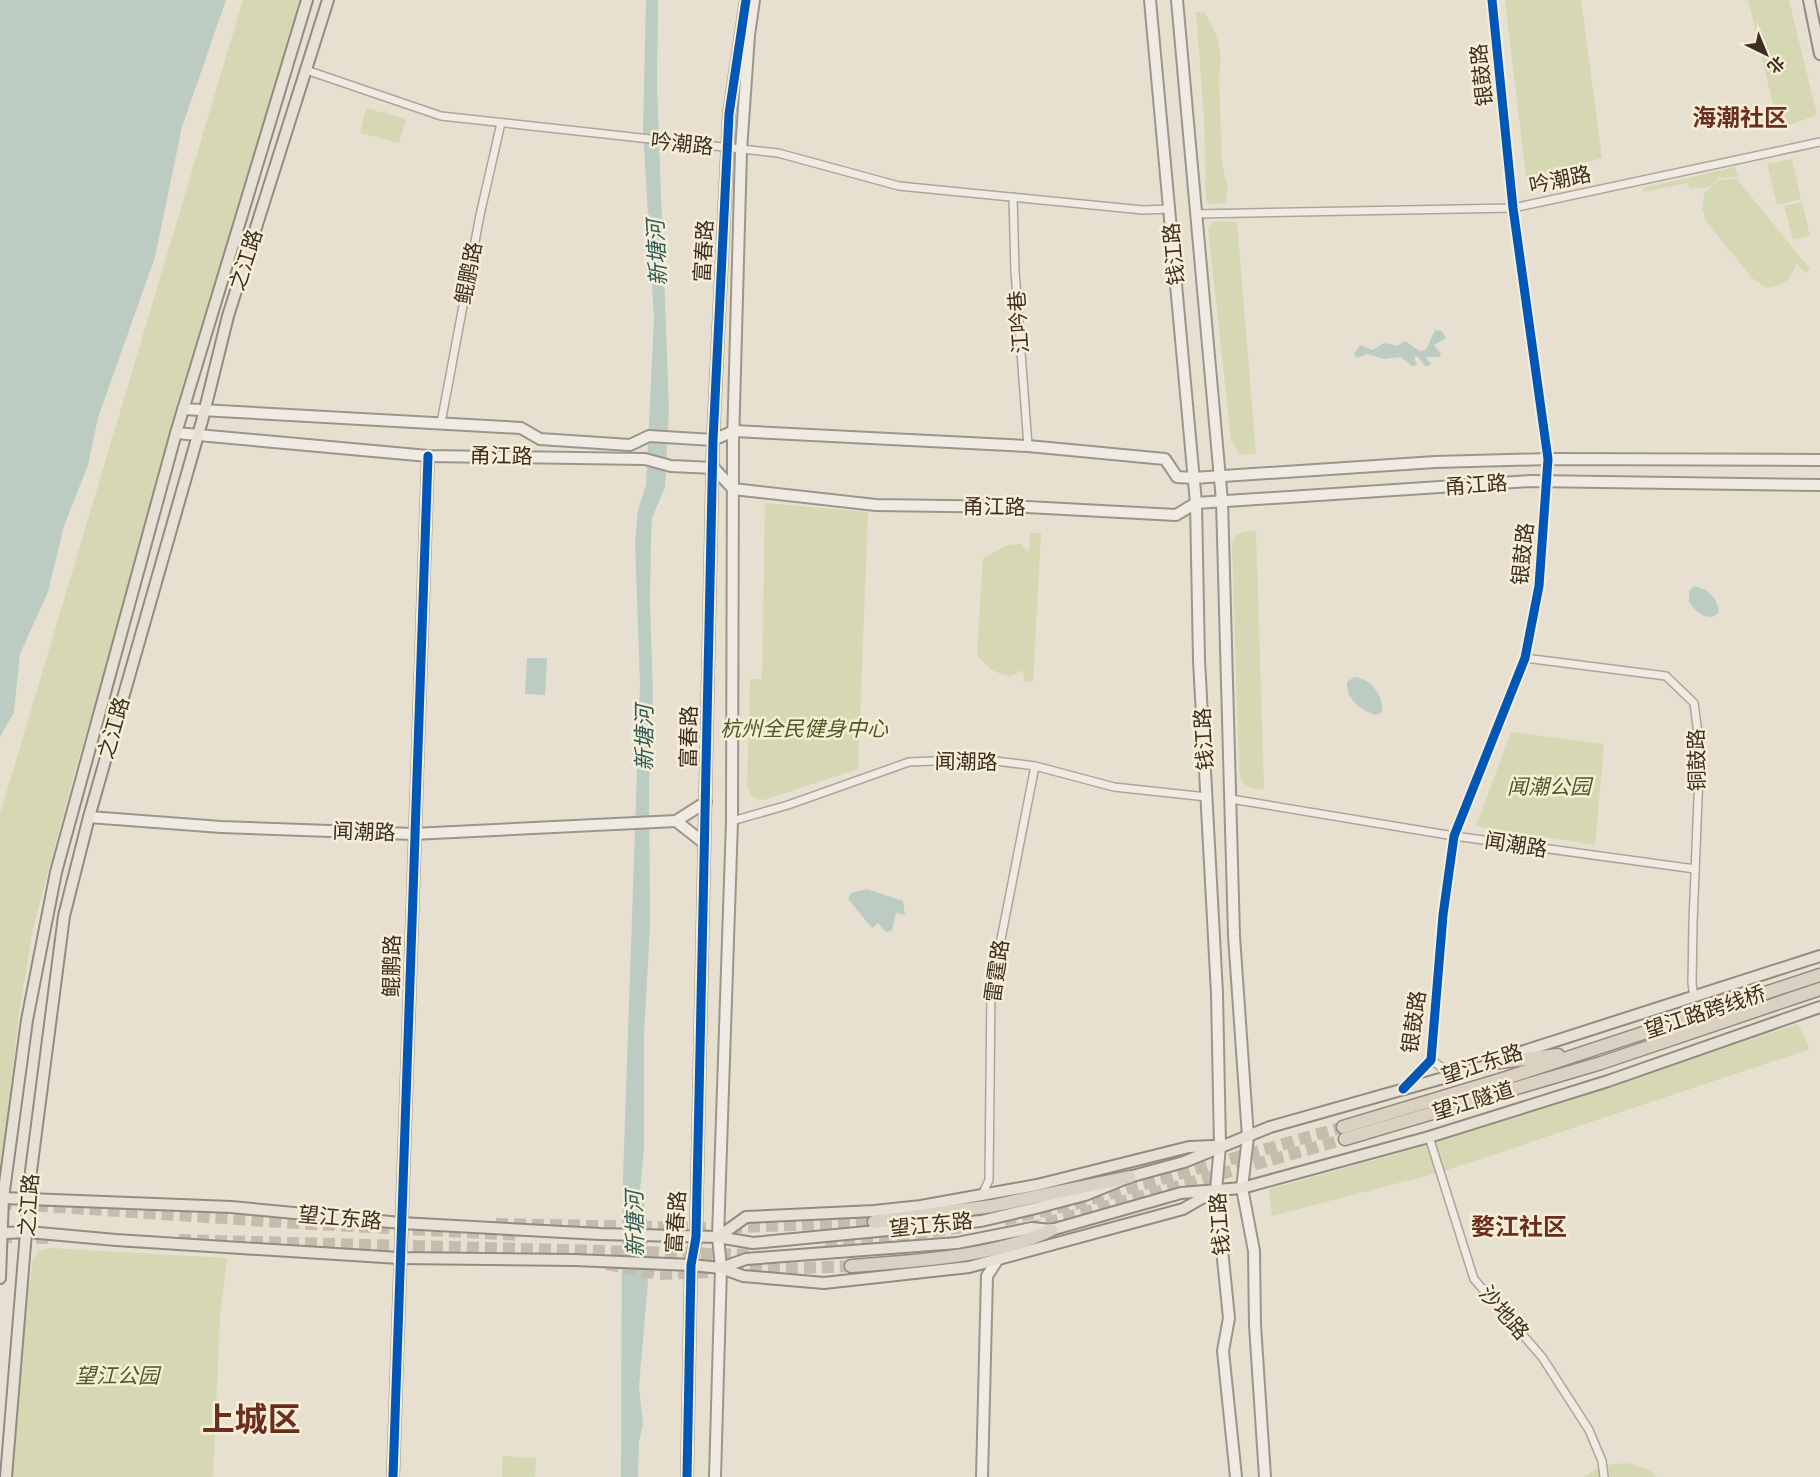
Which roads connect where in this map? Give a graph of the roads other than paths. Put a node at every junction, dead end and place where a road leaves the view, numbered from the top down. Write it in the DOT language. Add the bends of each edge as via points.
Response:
graph roads {
  1 [pos="307,0"];
  2 [pos="328,0"];
  3 [pos="746,0"];
  4 [pos="754,0"];
  5 [pos="1150,0"];
  6 [pos="1178,0"];
  7 [pos="1492,0"];
  8 [pos="1809,0"];
  9 [pos="1820,54"];
  10 [pos="306,70"];
  11 [pos="501,123"];
  12 [pos="1820,142"];
  13 [pos="728,149"];
  14 [pos="741,151"];
  15 [pos="1013,197"];
  16 [pos="1513,208"];
  17 [pos="1170,209"];
  18 [pos="1195,214"];
  19 [pos="183,409"];
  20 [pos="205,410"];
  21 [pos="441,423"];
  22 [pos="734,431"];
  23 [pos="176,433"];
  24 [pos="198,436"];
  25 [pos="713,440"];
  26 [pos="1028,446"];
  27 [pos="428,456"];
  28 [pos="1548,459"];
  29 [pos="1820,460"];
  30 [pos="714,468"];
  31 [pos="1219,475"];
  32 [pos="1193,478"];
  33 [pos="1548,482"];
  34 [pos="1820,485"];
  35 [pos="734,489"];
  36 [pos="1222,501"];
  37 [pos="1196,503"];
  38 [pos="1525,657"];
  39 [pos="1035,766"];
  40 [pos="1207,797"];
  41 [pos="1231,799"];
  42 [pos="706,802"];
  43 [pos="88,817"];
  44 [pos="676,821"];
  45 [pos="732,821"];
  46 [pos="413,834"];
  47 [pos="1454,836"];
  48 [pos="705,843"];
  49 [pos="1695,869"];
  50 [pos="1820,956"];
  51 [pos="1817,975"];
  52 [pos="1820,989"];
  53 [pos="1820,996"];
  54 [pos="1694,997"];
  55 [pos="1775,1004"];
  56 [pos="1820,1007"];
  57 [pos="1588,1050"];
  58 [pos="1431,1060"];
  59 [pos="1500,1062"];
  60 [pos="1601,1063"];
  61 [pos="1453,1075"];
  62 [pos="1403,1089"];
  63 [pos="1248,1137"];
  64 [pos="1429,1137"];
  65 [pos="1220,1146"];
  66 [pos="1129,1177"];
  67 [pos="989,1180"];
  68 [pos="1242,1188"];
  69 [pos="1216,1190"];
  70 [pos="1002,1192"];
  71 [pos="981,1196"];
  72 [pos="3,1198"];
  73 [pos="28,1198"];
  74 [pos="874,1222"];
  75 [pos="400,1223"];
  76 [pos="1051,1230"];
  77 [pos="28,1232"];
  78 [pos="4,1233"];
  79 [pos="696,1237"];
  80 [pos="718,1237"];
  81 [pos="399,1258"];
  82 [pos="998,1259"];
  83 [pos="691,1265"];
  84 [pos="851,1266"];
  85 [pos="969,1267"];
  86 [pos="720,1268"];
  87 [pos="987,1276"];
  88 [pos="0,1278"];
  89 [pos="6,1477"];
  90 [pos="393,1477"];
  91 [pos="687,1477"];
  92 [pos="715,1477"];
  93 [pos="982,1477"];
  94 [pos="1236,1477"];
  95 [pos="1265,1477"];
  96 [pos="1604,1477"];
  1 -- 19 [label="main road, 之江路"];
  2 -- 10 [label="main road, 之江路"];
  3 -- 13 [label="main road, 富春路" via="729,114"];
  4 -- 14 [label="main road, 富春路"];
  5 -- 17 [label="main road, 钱江路"];
  6 -- 18 [label="main road, 钱江路"];
  7 -- 16 [label="street, 银鼓路"];
  8 -- 9 [label="main road"];
  10 -- 11 [label="street, 吟潮路" via="441,116"];
  10 -- 20 [label="main road, 之江路" via="228,316"];
  11 -- 13 [label="street, 吟潮路"];
  11 -- 21 [label="street, 鲲鹏路"];
  12 -- 16 [label="street, 吟潮路"];
  13 -- 14 [label="street, 吟潮路"];
  13 -- 25 [label="main road, 富春路"];
  14 -- 15 [label="street, 吟潮路" via="778,153 899,186"];
  14 -- 22 [label="main road, 富春路"];
  15 -- 17 [label="street, 吟潮路" via="1143,210"];
  15 -- 26 [label="street, 江吟巷"];
  16 -- 18 [label="street, 吟潮路"];
  16 -- 28 [label="street, 银鼓路"];
  17 -- 32 [label="main road, 钱江路"];
  18 -- 31 [label="main road, 钱江路"];
  19 -- 20 [label="main road, 甬江路"];
  19 -- 23 [label="main road, 之江路"];
  20 -- 21 [label="main road, 甬江路"];
  20 -- 24 [label="main road, 之江路"];
  21 -- 25 [label="main road, 甬江路" via="520,428 540,439 630,445 649,436"];
  22 -- 25 [label="main road, 甬江路"];
  22 -- 26 [label="main road, 甬江路"];
  22 -- 35 [label="main road, 富春路"];
  23 -- 24 [label="main road, 甬江路"];
  23 -- 72 [label="main road, 之江路" via="41,938"];
  24 -- 27 [label="main road, 甬江路"];
  24 -- 43 [label="main road, 之江路"];
  25 -- 30 [label="main road, 富春路"];
  26 -- 32 [label="main road, 甬江路" via="1165,459 1177,477"];
  27 -- 30 [label="main road, 甬江路" via="645,459 672,466"];
  27 -- 46 [label="main road, 鲲鹏路"];
  28 -- 29 [label="main road, 甬江路"];
  28 -- 31 [label="main road, 甬江路"];
  28 -- 33 [label="street, 银鼓路"];
  30 -- 35 [label="main road"];
  30 -- 42 [label="main road, 富春路"];
  31 -- 32 [label="main road, 甬江路"];
  31 -- 36 [label="main road, 钱江路"];
  32 -- 37 [label="main road, 钱江路"];
  33 -- 34 [label="main road, 甬江路"];
  33 -- 36 [label="main road, 甬江路"];
  33 -- 38 [label="street, 银鼓路" via="1539,586"];
  35 -- 37 [label="main road, 甬江路" via="876,505 1027,507 1176,515"];
  35 -- 45 [label="main road, 富春路"];
  36 -- 37 [label="main road, 甬江路"];
  36 -- 41 [label="main road, 钱江路"];
  37 -- 40 [label="main road, 钱江路"];
  38 -- 47 [label="street, 银鼓路"];
  38 -- 49 [label="street, 铜鼓路" via="1666,676 1694,703 1700,749"];
  39 -- 40 [label="street, 闻潮路" via="1114,787"];
  39 -- 45 [label="street, 闻潮路" via="980,759 909,762"];
  39 -- 67 [label="street, 雷霆路" via="991,990"];
  40 -- 65 [label="main road, 钱江路"];
  41 -- 47 [label="street, 闻潮路"];
  41 -- 63 [label="main road, 钱江路" via="1234,936"];
  42 -- 44 [label="main road, 闻潮路"];
  42 -- 48 [label="main road, 富春路"];
  43 -- 46 [label="main road, 闻潮路" via="221,828"];
  43 -- 73 [label="main road, 之江路" via="57,956"];
  44 -- 46 [label="main road, 闻潮路"];
  44 -- 48 [label="main road"];
  45 -- 80 [label="main road, 富春路"];
  46 -- 75 [label="main road, 鲲鹏路"];
  47 -- 49 [label="street, 闻潮路"];
  47 -- 58 [label="street, 银鼓路"];
  48 -- 79 [label="main road, 富春路"];
  49 -- 54 [label="street, 铜鼓路"];
  50 -- 54 [label="main road, 望江东路"];
  51 -- 57 [label="highway, 望江路跨线桥"];
  52 -- 55 [label="highway, 望江路跨线桥"];
  53 -- 55 [label="highway"];
  54 -- 59 [label="main road, 望江东路"];
  55 -- 60 [label="highway, 望江路跨线桥"];
  56 -- 64 [label="main road, 望江东路" via="1608,1081"];
  57 -- 59 [label="highway"];
  57 -- 60 [label="highway, 望江隧道" via="1344,1133"];
  58 -- 61 [label="street, 银鼓路"];
  58 -- 62 [label="street, 银鼓路"];
  59 -- 61 [label="main road, 望江东路"];
  61 -- 62 [label="main road, 望江东路"];
  62 -- 63 [label="main road, 望江东路" via="1270,1127"];
  63 -- 65 [label="main road, 望江东路"];
  63 -- 68 [label="main road, 钱江路"];
  64 -- 68 [label="main road, 望江东路"];
  64 -- 96 [label="street, 沙地路" via="1474,1279 1542,1357 1588,1430 1602,1461"];
  65 -- 66 [label="main road, 望江东路" via="1184,1162"];
  65 -- 69 [label="main road, 钱江路"];
  65 -- 70 [label="main road" via="1189,1148"];
  66 -- 74 [label="highway" via="992,1206"];
  66 -- 80 [label="main road, 望江东路" via="1085,1195 981,1221 753,1243"];
  67 -- 70 [label="street"];
  67 -- 71 [label="street, 雷霆路"];
  68 -- 69 [label="main road, 望江东路"];
  68 -- 95 [label="main road, 钱江路" via="1254,1251"];
  69 -- 76 [label="main road, 望江东路" via="1181,1192"];
  69 -- 82 [label="main road" via="1183,1209"];
  69 -- 94 [label="main road, 钱江路" via="1229,1318 1223,1351"];
  70 -- 71 [label="main road"];
  71 -- 80 [label="main road" via="874,1211 746,1217"];
  72 -- 73 [label="main road, 望江东路"];
  72 -- 78 [label="main road, 之江路"];
  73 -- 75 [label="main road, 望江东路" via="231,1207"];
  73 -- 77 [label="main road, 之江路"];
  75 -- 79 [label="main road, 望江东路"];
  75 -- 81 [label="main road, 鲲鹏路"];
  76 -- 84 [label="highway" via="1028,1240 980,1250"];
  76 -- 86 [label="main road, 望江东路" via="1032,1228 957,1243 746,1260"];
  77 -- 78 [label="main road, 望江东路"];
  77 -- 81 [label="main road, 望江东路"];
  77 -- 89 [label="main road, 之江路"];
  78 -- 88 [label="main road, 之江路"];
  79 -- 80 [label="main road, 望江东路"];
  79 -- 83 [label="main road, 富春路"];
  80 -- 86 [label="main road, 富春路"];
  81 -- 83 [label="main road, 望江东路"];
  81 -- 90 [label="main road, 鲲鹏路"];
  82 -- 85 [label="main road"];
  82 -- 87 [label="main road"];
  83 -- 86 [label="main road, 望江东路"];
  83 -- 91 [label="main road, 富春路"];
  85 -- 86 [label="main road" via="824,1283 743,1276"];
  85 -- 87 [label="main road"];
  86 -- 92 [label="main road, 富春路"];
  87 -- 93 [label="main road"];
}
